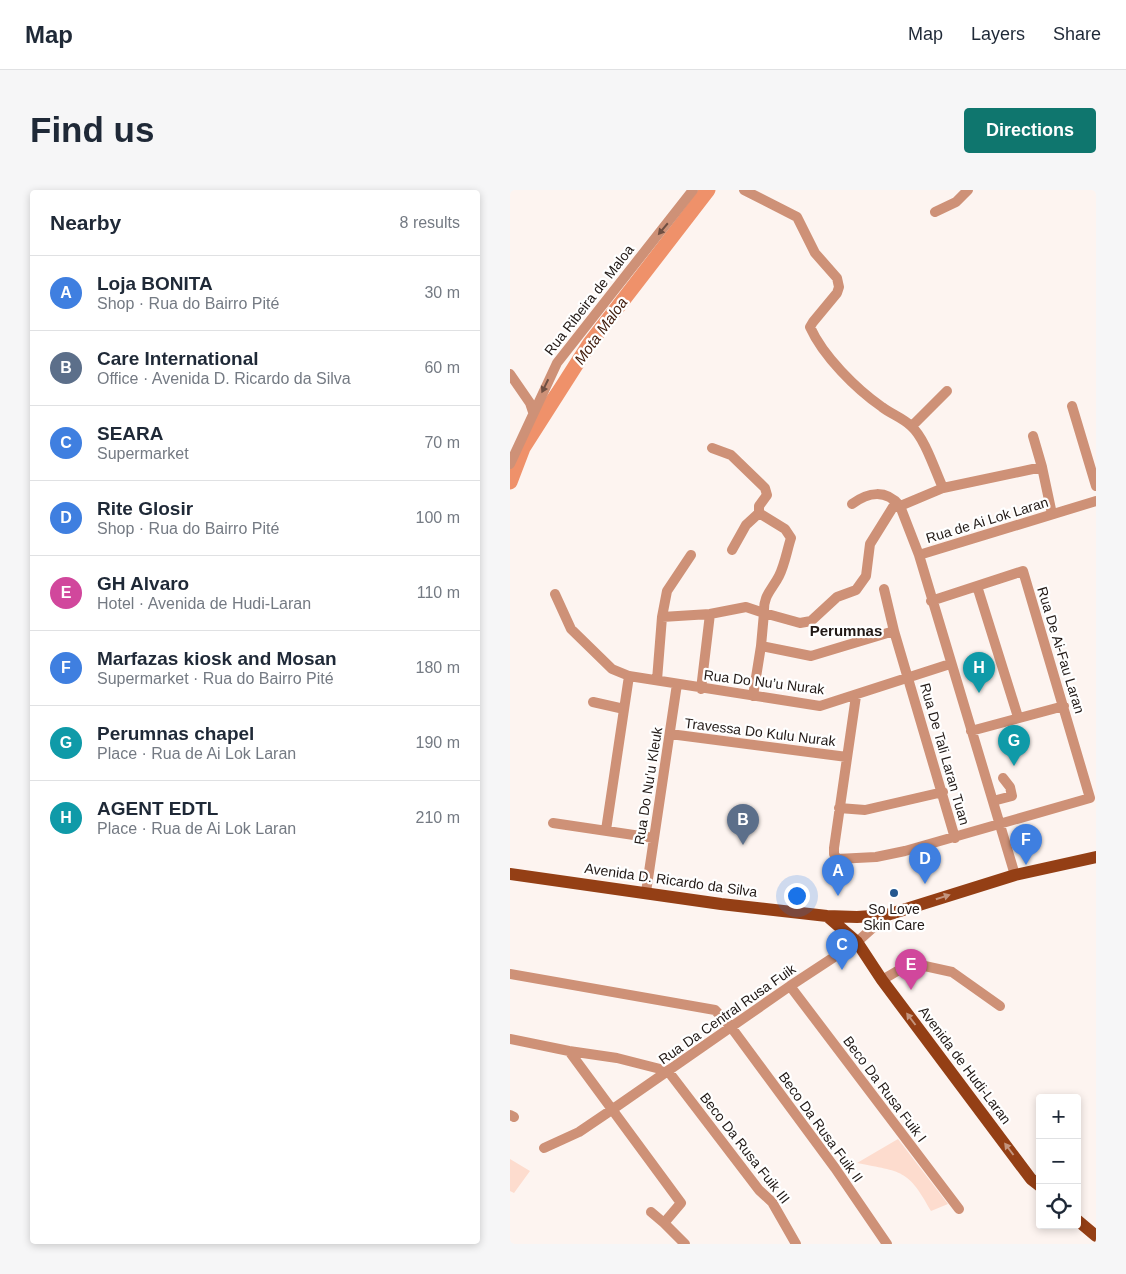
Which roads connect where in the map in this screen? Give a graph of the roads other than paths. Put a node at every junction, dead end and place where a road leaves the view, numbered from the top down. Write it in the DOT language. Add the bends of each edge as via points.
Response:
graph roads {
  1 [pos="693,190"];
  2 [pos="744,190"];
  3 [pos="968,190"];
  4 [pos="935,212"];
  5 [pos="510,374"];
  6 [pos="948,391"];
  7 [pos="1072,406"];
  8 [pos="533,412"];
  9 [pos="912,426"];
  10 [pos="1034,436"];
  11 [pos="712,448"];
  12 [pos="510,464"];
  13 [pos="1042,467"];
  14 [pos="1096,486"];
  15 [pos="943,488"];
  16 [pos="1096,501"];
  17 [pos="852,504"];
  18 [pos="900,506"];
  19 [pos="759,513"];
  20 [pos="1052,514"];
  21 [pos="732,550"];
  22 [pos="691,555"];
  23 [pos="919,555"];
  24 [pos="977,586"];
  25 [pos="884,589"];
  26 [pos="555,594"];
  27 [pos="931,601"];
  28 [pos="764,612"];
  29 [pos="710,614"];
  30 [pos="662,617"];
  31 [pos="894,631"];
  32 [pos="761,646"];
  33 [pos="950,664"];
  34 [pos="629,676"];
  35 [pos="909,678"];
  36 [pos="657,680"];
  37 [pos="678,684"];
  38 [pos="701,689"];
  39 [pos="753,696"];
  40 [pos="856,696"];
  41 [pos="593,702"];
  42 [pos="1064,706"];
  43 [pos="624,709"];
  44 [pos="1018,717"];
  45 [pos="971,731"];
  46 [pos="670,734"];
  47 [pos="847,757"];
  48 [pos="1003,778"];
  49 [pos="943,792"];
  50 [pos="993,801"];
  51 [pos="839,808"];
  52 [pos="553,823"];
  53 [pos="1000,823"];
  54 [pos="606,830"];
  55 [pos="654,838"];
  56 [pos="954,838"];
  57 [pos="1096,857"];
  58 [pos="510,874"];
  59 [pos="1015,875"];
  60 [pos="646,892"];
  61 [pos="887,915"];
  62 [pos="827,916"];
  63 [pos="857,942"];
  64 [pos="510,974"];
  65 [pos="882,980"];
  66 [pos="790,986"];
  67 [pos="1000,1006"];
  68 [pos="732,1027"];
  69 [pos="510,1039"];
  70 [pos="569,1051"];
  71 [pos="668,1071"];
  72 [pos="613,1110"];
  73 [pos="544,1148"];
  74 [pos="1037,1184"];
  75 [pos="959,1209"];
  76 [pos="651,1212"];
  77 [pos="1081,1223"];
  78 [pos="664,1224"];
  79 [pos="1096,1236"];
  80 [pos="686,1244"];
  81 [pos="796,1244"];
  82 [pos="887,1244"];
  1 -- 8 [label="street, Rua Ribeira de Maloa, one-way" via="557,363"];
  2 -- 9 [label="street" via="797,217 815,253 837,278 839,287 836,293 810,327 815,338 856,387"];
  3 -- 4 [label="street" via="956,202"];
  5 -- 8 [label="street"];
  6 -- 9 [label="street"];
  7 -- 14 [label="street"];
  8 -- 12 [label="street, Rua Ribeira de Maloa"];
  9 -- 15 [label="street"];
  10 -- 13 [label="street"];
  11 -- 19 [label="street" via="731,455 765,488 767,494 759,506"];
  13 -- 15 [label="street"];
  13 -- 20 [label="street"];
  15 -- 18 [label="street"];
  16 -- 20 [label="street, Rua de Ai Lok Laran"];
  17 -- 18 [label="street" via="864,495 874,493 896,501"];
  18 -- 23 [label="street"];
  18 -- 28 [label="street" via="888,513 870,544 866,576 856,590 838,597 810,621 800,623"];
  19 -- 21 [label="street" via="746,525"];
  19 -- 28 [label="street" via="785,529 791,538 778,578 766,593"];
  20 -- 23 [label="street, Rua de Ai Lok Laran"];
  22 -- 30 [label="street" via="667,591"];
  23 -- 27 [label="street, Rua de Ai Lok Laran"];
  24 -- 27 [label="street, Rua De Ai-Fau Laran"];
  24 -- 42 [label="street, Rua De Ai-Fau Laran" via="1023,571"];
  24 -- 44 [label="street"];
  25 -- 31 [label="street, Rua De Tali Laran Tuan"];
  26 -- 34 [label="street, Rua Do Nu’u Nurak" via="571,629 612,669"];
  27 -- 33 [label="street, Rua de Ai Lok Laran"];
  28 -- 29 [label="street" via="746,607"];
  28 -- 32 [label="street"];
  29 -- 30 [label="street"];
  29 -- 38 [label="street"];
  30 -- 36 [label="street"];
  31 -- 32 [label="street" via="812,656"];
  31 -- 35 [label="street, Rua De Tali Laran Tuan"];
  32 -- 39 [label="street"];
  33 -- 35 [label="street, Rua Do Nu’u Nurak"];
  33 -- 45 [label="street, Rua de Ai Lok Laran"];
  34 -- 36 [label="street, Rua Do Nu’u Nurak"];
  34 -- 43 [label="street"];
  35 -- 40 [label="street, Rua Do Nu’u Nurak"];
  35 -- 49 [label="street, Rua De Tali Laran Tuan"];
  36 -- 37 [label="street, Rua Do Nu’u Nurak"];
  37 -- 38 [label="street, Rua Do Nu’u Nurak"];
  37 -- 46 [label="street, Rua Do Nu’u Kleuk"];
  38 -- 39 [label="street, Rua Do Nu’u Nurak"];
  39 -- 40 [label="street, Rua Do Nu’u Nurak" via="820,706"];
  40 -- 47 [label="street"];
  41 -- 43 [label="street"];
  42 -- 44 [label="street"];
  42 -- 53 [label="street, Rua De Ai-Fau Laran" via="1090,798"];
  43 -- 54 [label="street"];
  44 -- 45 [label="street"];
  45 -- 50 [label="street, Rua de Ai Lok Laran"];
  46 -- 47 [label="street, Travessa Do Kulu Nurak"];
  46 -- 55 [label="street, Rua Do Nu’u Kleuk"];
  47 -- 51 [label="street"];
  48 -- 50 [label="street" via="1012,796"];
  49 -- 51 [label="street" via="865,810"];
  49 -- 56 [label="street, Rua De Tali Laran Tuan"];
  50 -- 53 [label="street, Rua de Ai Lok Laran"];
  51 -- 56 [label="street" via="834,854 840,860 876,857"];
  52 -- 54 [label="street"];
  53 -- 56 [label="street"];
  53 -- 59 [label="street, Rua de Ai Lok Laran"];
  54 -- 55 [label="street"];
  55 -- 60 [label="street, Rua Do Nu’u Kleuk"];
  57 -- 59 [label="main road, Avenida D. Ricardo da Silva"];
  58 -- 60 [label="main road, Avenida D. Ricardo da Silva"];
  61 -- 59 [label="main road, Avenida D. Ricardo da Silva, one-way"];
  60 -- 62 [label="main road, Avenida D. Ricardo da Silva"];
  61 -- 62 [label="main road, Avenida D. Ricardo da Silva"];
  61 -- 63 [label="street, Rua Da Central Rusa Fuik"];
  62 -- 63 [label="main road, Avenida de Hudi-Laran"];
  63 -- 65 [label="main road, Avenida de Hudi-Laran"];
  63 -- 66 [label="street, Rua Da Central Rusa Fuik"];
  64 -- 68 [label="street, Beco Da Rusa Fuik II" via="715,1010"];
  65 -- 67 [label="street" via="911,963 947,970"];
  74 -- 65 [label="main road, Avenida de Hudi-Laran, one-way"];
  66 -- 68 [label="street, Rua Da Central Rusa Fuik"];
  66 -- 75 [label="street, Beco Da Rusa Fuik I"];
  68 -- 71 [label="street, Rua Da Central Rusa Fuik"];
  68 -- 82 [label="street, Beco Da Rusa Fuik II"];
  69 -- 70 [label="street"];
  70 -- 71 [label="street" via="617,1058"];
  70 -- 72 [label="street"];
  71 -- 72 [label="street, Rua Da Central Rusa Fuik"];
  71 -- 81 [label="street, Beco Da Rusa Fuik III" via="759,1190 772,1202"];
  72 -- 73 [label="street, Rua Da Central Rusa Fuik" via="579,1132"];
  72 -- 78 [label="street" via="682,1203"];
  76 -- 78 [label="street"];
  77 -- 79 [label="main road"];
  78 -- 80 [label="street"];
}
